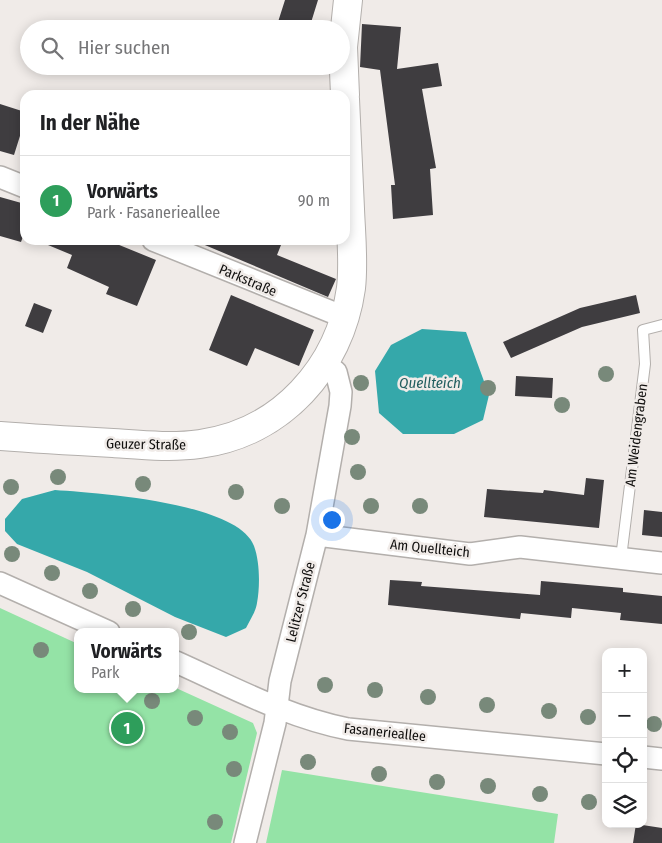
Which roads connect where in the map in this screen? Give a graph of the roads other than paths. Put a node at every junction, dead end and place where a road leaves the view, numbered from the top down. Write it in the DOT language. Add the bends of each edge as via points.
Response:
graph roads {
  1 [pos="348,0"];
  2 [pos="345,20"];
  3 [pos="344,75"];
  4 [pos="345,90"];
  5 [pos="0,176"];
  6 [pos="20,185"];
  7 [pos="350,211"];
  8 [pos="165,245"];
  9 [pos="344,317"];
  10 [pos="662,325"];
  11 [pos="325,364"];
  12 [pos="0,436"];
  13 [pos="317,534"];
  14 [pos="621,558"];
  15 [pos="662,563"];
  16 [pos="0,583"];
  17 [pos="100,628"];
  18 [pos="179,663"];
  19 [pos="277,707"];
  20 [pos="602,754"];
  21 [pos="647,758"];
  22 [pos="662,759"];
  23 [pos="245,843"];
  1 -- 2 [label="main road"];
  3 -- 4 [label="main road"];
  5 -- 6 [label="street"];
  7 -- 9 [label="main road, Geuzer Straße" via="351,286"];
  8 -- 9 [label="street, Parkstraße"];
  9 -- 11 [label="main road, Geuzer Straße"];
  10 -- 14 [label="lane, Am Weidengraben" via="642,330 644,364"];
  11 -- 12 [label="main road, Geuzer Straße" via="307,388 278,414 220,440 151,446"];
  11 -- 13 [label="street, Lelitzer Straße" via="336,372 341,392"];
  13 -- 14 [label="street, Am Quellteich" via="470,554 520,547"];
  13 -- 19 [label="street, Lelitzer Straße" via="280,681"];
  14 -- 15 [label="street, Am Quellteich"];
  16 -- 17 [label="street"];
  18 -- 19 [label="street, Fasanerieallee"];
  19 -- 20 [label="street, Fasanerieallee" via="348,729"];
  19 -- 23 [label="street, Lelitzer Straße"];
  21 -- 22 [label="street"];
}
